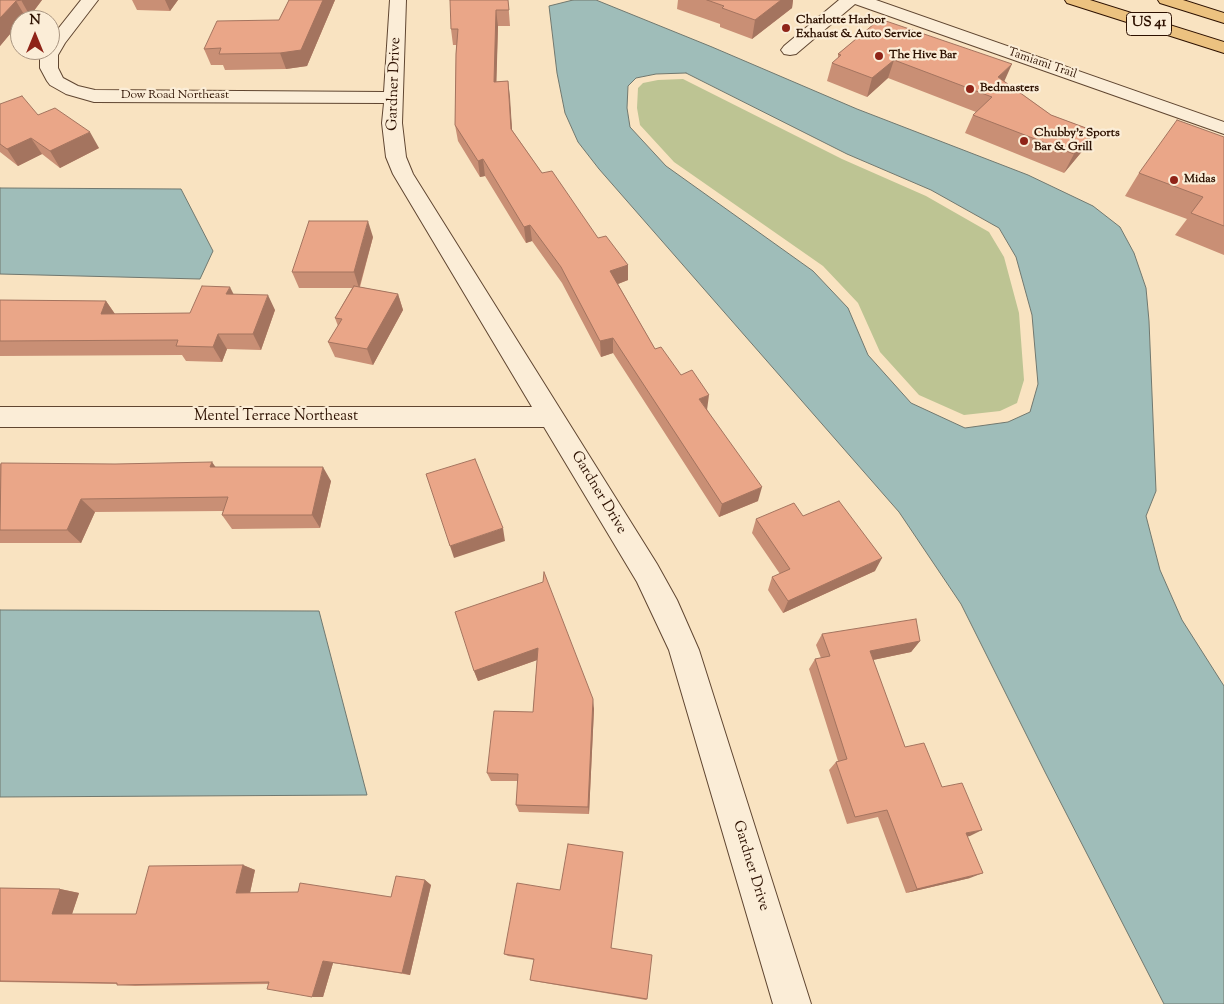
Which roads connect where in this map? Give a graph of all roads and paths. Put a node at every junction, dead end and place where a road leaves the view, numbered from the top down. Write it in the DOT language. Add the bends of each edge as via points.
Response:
graph roads {
  1 [pos="90,0"];
  2 [pos="398,0"];
  3 [pos="849,0"];
  4 [pos="860,0"];
  5 [pos="1074,0"];
  6 [pos="1166,0"];
  7 [pos="1224,18"];
  8 [pos="1224,48"];
  9 [pos="790,50"];
  10 [pos="394,98"];
  11 [pos="1224,128"];
  12 [pos="0,417"];
  13 [pos="552,417"];
  14 [pos="792,1004"];
  1 -- 10 [label="street, Dow Road Northeast" via="49,55 49,68 56,81 72,90 94,96"];
  2 -- 10 [label="street, Gardner Drive"];
  3 -- 9 [label="street"];
  4 -- 11 [label="street, Tamiami Trail"];
  5 -- 8 [label="main road, US 41"];
  6 -- 7 [label="main road, US 41"];
  10 -- 13 [label="street, Gardner Drive" via="393,140 403,174"];
  12 -- 13 [label="street, Mentel Terrace Northeast"];
  13 -- 14 [label="street, Gardner Drive" via="647,573 684,650"];
}
